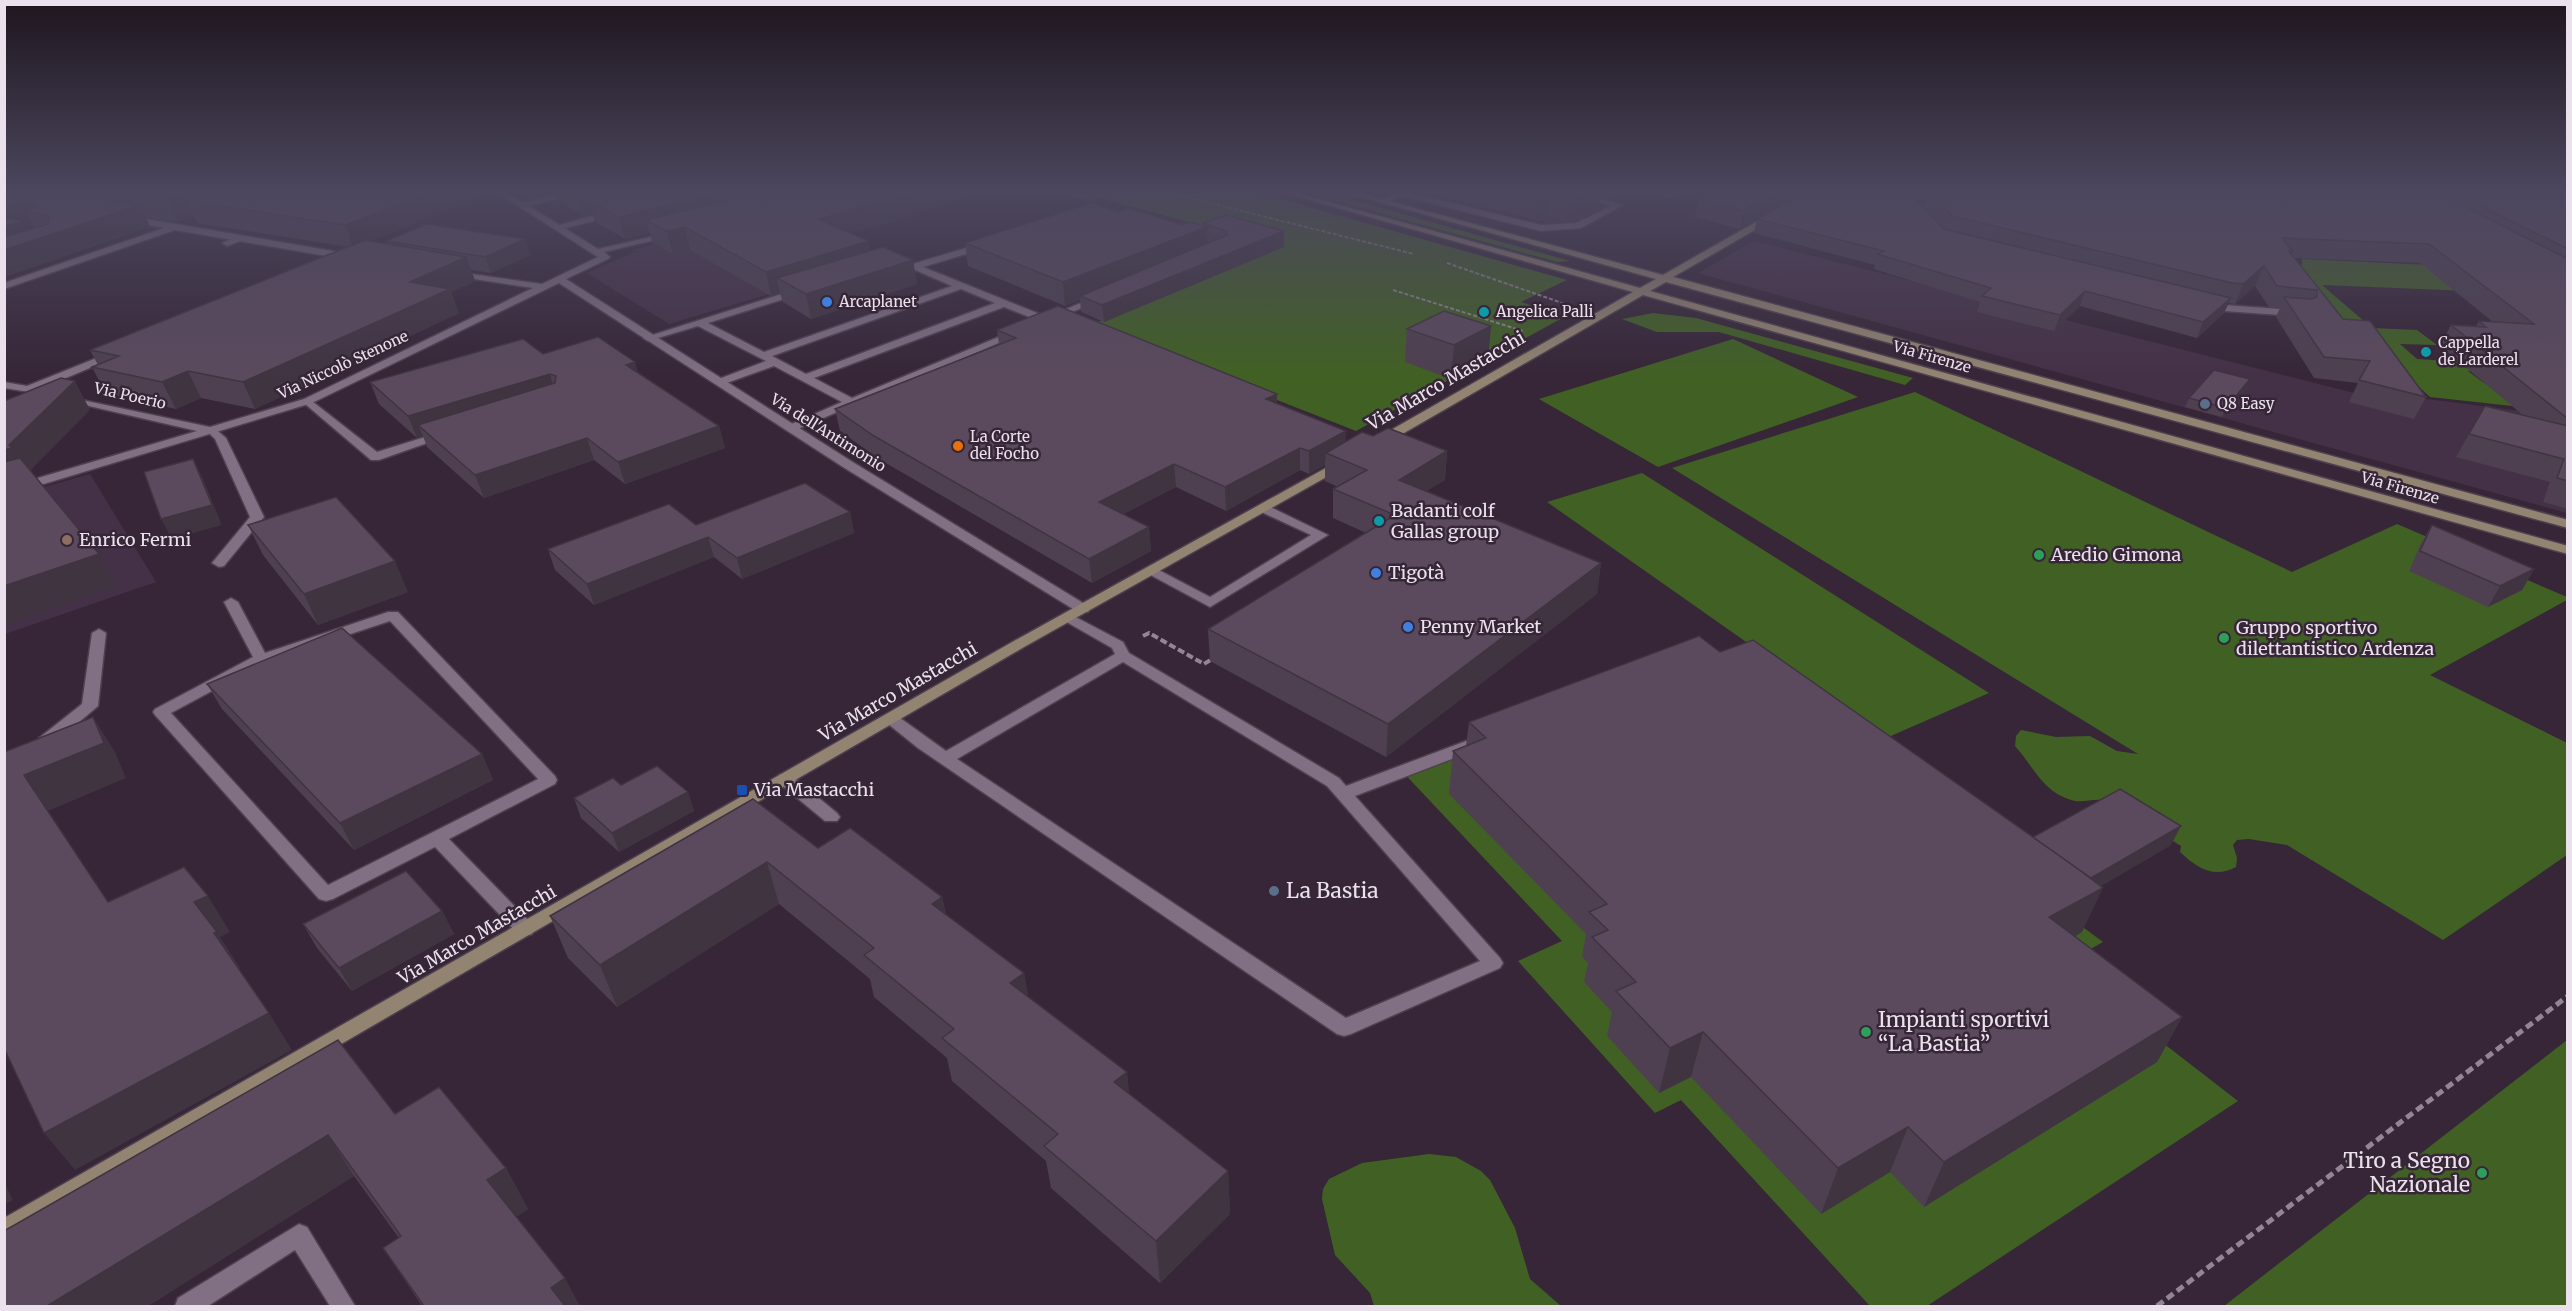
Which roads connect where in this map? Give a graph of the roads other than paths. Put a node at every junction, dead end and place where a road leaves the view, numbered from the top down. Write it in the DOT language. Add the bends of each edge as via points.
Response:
graph roads {
  1 [pos="96,254"];
  2 [pos="336,254"];
  3 [pos="602,254"];
  4 [pos="956,254"];
  5 [pos="1507,254"];
  6 [pos="1578,254"];
  7 [pos="1706,254"];
  8 [pos="898,261"];
  9 [pos="326,266"];
  10 [pos="914,267"];
  11 [pos="441,271"];
  12 [pos="1664,278"];
  13 [pos="559,279"];
  14 [pos="4,286"];
  15 [pos="962,286"];
  16 [pos="544,287"];
  17 [pos="810,288"];
  18 [pos="1641,292"];
  19 [pos="1112,293"];
  20 [pos="2201,302"];
  21 [pos="1004,303"];
  22 [pos="2302,314"];
  23 [pos="1046,320"];
  24 [pos="699,322"];
  25 [pos="648,338"];
  26 [pos="127,348"];
  27 [pos="769,359"];
  28 [pos="805,378"];
  29 [pos="720,382"];
  30 [pos="4,385"];
  31 [pos="28,390"];
  32 [pos="308,401"];
  33 [pos="852,403"];
  34 [pos="793,427"];
  35 [pos="213,431"];
  36 [pos="455,432"];
  37 [pos="4,492"];
  38 [pos="1264,508"];
  39 [pos="2568,524"];
  40 [pos="2568,550"];
  41 [pos="219,563"];
  42 [pos="1150,571"];
  43 [pos="231,602"];
  44 [pos="1083,609"];
  45 [pos="1068,617"];
  46 [pos="99,633"];
  47 [pos="1123,656"];
  48 [pos="261,659"];
  49 [pos="890,719"];
  50 [pos="1487,740"];
  51 [pos="32,748"];
  52 [pos="946,758"];
  53 [pos="785,779"];
  54 [pos="1343,794"];
  55 [pos="831,817"];
  56 [pos="437,838"];
  57 [pos="525,929"];
  58 [pos="4,1230"];
  59 [pos="187,1306"];
  60 [pos="343,1306"];
  1 -- 14 [label="street"];
  2 -- 9 [label="street" via="353,257"];
  3 -- 13 [label="street, Via Niccolò Stenone" via="605,257"];
  4 -- 10 [label="street"];
  5 -- 18 [label="main road, Via Firenze"];
  6 -- 12 [label="main road, Via Firenze"];
  7 -- 12 [label="main road, Via Marco Mastacchi"];
  8 -- 10 [label="street"];
  10 -- 15 [label="street"];
  11 -- 16 [label="street"];
  12 -- 18 [label="main road, Via Marco Mastacchi"];
  12 -- 39 [label="main road, Via Firenze"];
  13 -- 16 [label="street, Via Niccolò Stenone"];
  13 -- 25 [label="street, Via dell'Antimonio"];
  15 -- 21 [label="street"];
  15 -- 27 [label="street"];
  16 -- 32 [label="street, Via Niccolò Stenone"];
  17 -- 24 [label="street"];
  18 -- 38 [label="main road, Via Marco Mastacchi"];
  18 -- 40 [label="main road, Via Firenze"];
  19 -- 23 [label="street"];
  20 -- 22 [label="street" via="2224,308"];
  21 -- 23 [label="street"];
  21 -- 28 [label="street"];
  23 -- 33 [label="street"];
  24 -- 25 [label="street"];
  24 -- 27 [label="street"];
  25 -- 29 [label="street, Via dell'Antimonio"];
  26 -- 31 [label="street"];
  27 -- 28 [label="street"];
  27 -- 29 [label="street"];
  28 -- 33 [label="street"];
  29 -- 34 [label="street, Via dell'Antimonio"];
  30 -- 31 [label="street, Via Poerio"];
  31 -- 35 [label="street, Via Poerio"];
  32 -- 35 [label="street, Via Niccolò Stenone"];
  32 -- 36 [label="street" via="375,457"];
  33 -- 34 [label="street"];
  34 -- 44 [label="street, Via dell'Antimonio"];
  35 -- 37 [label="street, Via Niccolò Stenone"];
  35 -- 41 [label="street" via="220,438 257,517"];
  38 -- 42 [label="main road, Via Marco Mastacchi"];
  38 -- 42 [label="street" via="1321,535 1210,603"];
  42 -- 44 [label="main road, Via Marco Mastacchi"];
  43 -- 48 [label="street"];
  44 -- 45 [label="main road, Via Marco Mastacchi"];
  45 -- 47 [label="street" via="1118,645"];
  45 -- 49 [label="main road, Via Marco Mastacchi"];
  46 -- 51 [label="street" via="90,706 50,739"];
  47 -- 52 [label="street"];
  47 -- 54 [label="street" via="1332,782"];
  48 -- 56 [label="street" via="161,712 326,894"];
  48 -- 56 [label="street" via="393,615 549,780"];
  49 -- 52 [label="street"];
  49 -- 53 [label="main road, Via Marco Mastacchi"];
  50 -- 54 [label="street"];
  52 -- 54 [label="street" via="1344,1028 1493,963"];
  53 -- 55 [label="street"];
  53 -- 57 [label="main road, Via Marco Mastacchi"];
  56 -- 57 [label="street"];
  57 -- 58 [label="main road, Via Marco Mastacchi"];
  59 -- 60 [label="street" via="299,1234"];
}
